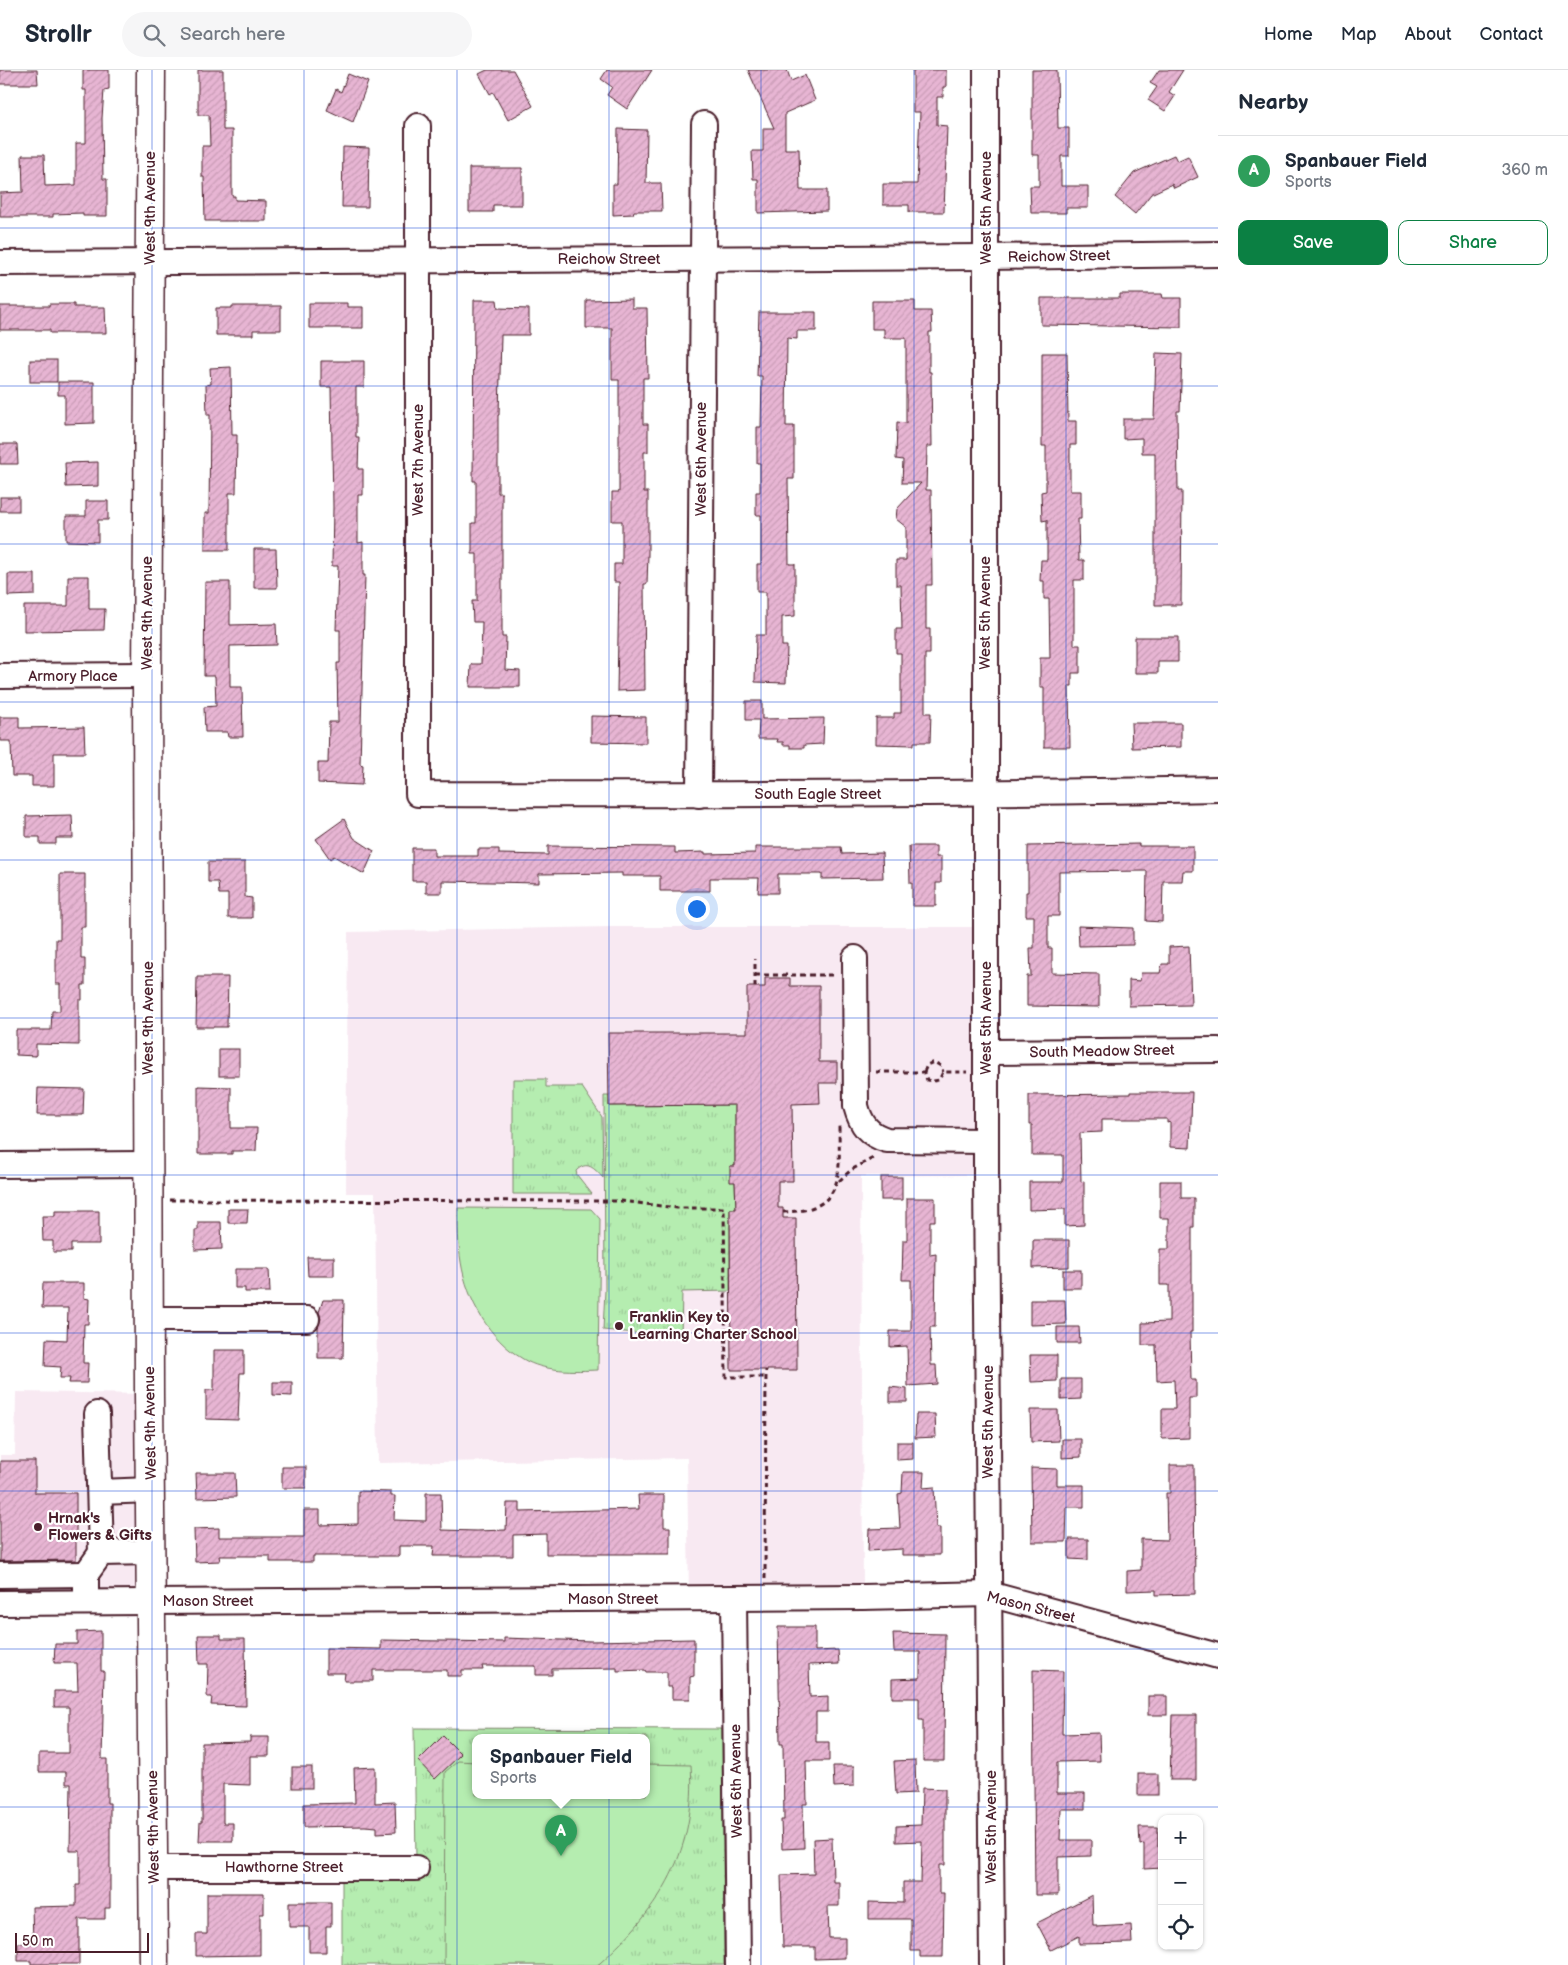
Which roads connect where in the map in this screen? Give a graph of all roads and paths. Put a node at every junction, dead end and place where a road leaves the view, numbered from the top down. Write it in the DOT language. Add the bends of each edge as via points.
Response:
graph roads {
  1 [pos="151,70"];
  2 [pos="986,70"];
  3 [pos="704,124"];
  4 [pos="418,126"];
  5 [pos="1218,254"];
  6 [pos="985,257"];
  7 [pos="703,258"];
  8 [pos="417,260"];
  9 [pos="150,262"];
  10 [pos="0,263"];
  11 [pos="0,676"];
  12 [pos="147,676"];
  13 [pos="1218,789"];
  14 [pos="986,793"];
  15 [pos="418,794"];
  16 [pos="699,795"];
  17 [pos="855,958"];
  18 [pos="756,959"];
  19 [pos="756,975"];
  20 [pos="839,979"];
  21 [pos="755,987"];
  22 [pos="1218,1050"];
  23 [pos="986,1062"];
  24 [pos="856,1072"];
  25 [pos="924,1072"];
  26 [pos="943,1072"];
  27 [pos="839,1119"];
  28 [pos="986,1141"];
  29 [pos="879,1156"];
  30 [pos="148,1164"];
  31 [pos="0,1165"];
  32 [pos="838,1181"];
  33 [pos="148,1200"];
  34 [pos="783,1212"];
  35 [pos="149,1318"];
  36 [pos="307,1318"];
  37 [pos="766,1370"];
  38 [pos="766,1377"];
  39 [pos="97,1414"];
  40 [pos="150,1490"];
  41 [pos="100,1492"];
  42 [pos="151,1552"];
  43 [pos="101,1553"];
  44 [pos="86,1574"];
  45 [pos="0,1575"];
  46 [pos="989,1594"];
  47 [pos="734,1598"];
  48 [pos="761,1598"];
  49 [pos="151,1601"];
  50 [pos="86,1602"];
  51 [pos="0,1603"];
  52 [pos="1218,1656"];
  53 [pos="153,1868"];
  54 [pos="416,1868"];
  55 [pos="154,1965"];
  56 [pos="738,1965"];
  57 [pos="992,1965"];
  1 -- 9 [label="main road, West 9th Avenue"];
  2 -- 6 [label="street, West 5th Avenue"];
  3 -- 7 [label="street, West 6th Avenue"];
  4 -- 8 [label="street, West 7th Avenue"];
  5 -- 6 [label="street, Reichow Street"];
  6 -- 7 [label="street, Reichow Street"];
  6 -- 14 [label="street, West 5th Avenue"];
  7 -- 8 [label="street, Reichow Street"];
  7 -- 16 [label="street, West 6th Avenue"];
  8 -- 9 [label="street, Reichow Street"];
  8 -- 15 [label="street, West 7th Avenue"];
  9 -- 10 [label="street, Reichow Street"];
  9 -- 12 [label="main road, West 9th Avenue"];
  11 -- 12 [label="street, Armory Place"];
  12 -- 30 [label="main road, West 9th Avenue"];
  13 -- 14 [label="street, South Eagle Street"];
  14 -- 16 [label="street, South Eagle Street"];
  14 -- 23 [label="street, West 5th Avenue"];
  15 -- 16 [label="street, South Eagle Street"];
  17 -- 24 [label="street"];
  18 -- 19 [label="path"];
  19 -- 20 [label="path" via="835,975"];
  19 -- 21 [label="path"];
  22 -- 23 [label="street, South Meadow Street"];
  23 -- 26 [label="path"];
  23 -- 28 [label="street, West 5th Avenue"];
  24 -- 25 [label="path"];
  24 -- 28 [label="street" via="859,1119 877,1137 887,1140"];
  25 -- 26 [label="path" via="927,1065 934,1062 941,1066"];
  25 -- 26 [label="path" via="927,1080 933,1081 939,1080"];
  27 -- 32 [label="path"];
  28 -- 46 [label="street, West 5th Avenue"];
  29 -- 32 [label="path" via="851,1170"];
  30 -- 31 [label="street"];
  30 -- 33 [label="main road, West 9th Avenue"];
  32 -- 34 [label="path" via="817,1206 802,1212"];
  33 -- 35 [label="main road, West 9th Avenue"];
  33 -- 38 [label="path" via="622,1201 677,1208 724,1208 726,1377"];
  35 -- 36 [label="street"];
  35 -- 40 [label="main road, West 9th Avenue"];
  37 -- 38 [label="path"];
  38 -- 48 [label="path" via="765,1586"];
  39 -- 41 [label="street"];
  40 -- 41 [label="street"];
  40 -- 42 [label="main road, West 9th Avenue"];
  41 -- 43 [label="street"];
  42 -- 43 [label="street"];
  42 -- 49 [label="main road, West 9th Avenue"];
  43 -- 44 [label="street"];
  44 -- 45 [label="street"];
  44 -- 50 [label="street"];
  46 -- 48 [label="street, Mason Street"];
  46 -- 52 [label="street, Mason Street"];
  46 -- 57 [label="street, West 5th Avenue"];
  47 -- 48 [label="street, Mason Street"];
  47 -- 49 [label="street, Mason Street"];
  47 -- 56 [label="street, West 6th Avenue"];
  49 -- 50 [label="street, Mason Street"];
  49 -- 53 [label="main road, West 9th Avenue"];
  50 -- 51 [label="street, Mason Street"];
  53 -- 54 [label="street, Hawthorne Street"];
  53 -- 55 [label="main road, West 9th Avenue"];
}
